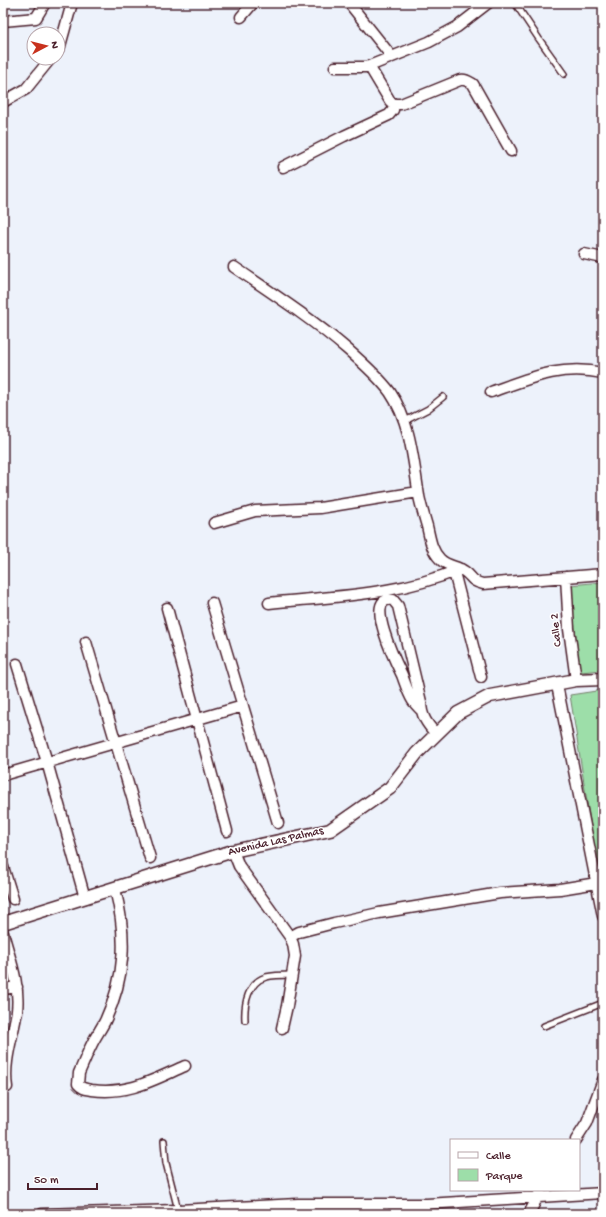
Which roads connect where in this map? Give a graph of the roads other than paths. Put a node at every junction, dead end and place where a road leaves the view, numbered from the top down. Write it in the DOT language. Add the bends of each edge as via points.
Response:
graph roads {
  1 [pos="45,3"];
  2 [pos="72,3"];
  3 [pos="253,3"];
  4 [pos="349,3"];
  5 [pos="488,3"];
  6 [pos="516,3"];
  7 [pos="241,17"];
  8 [pos="3,21"];
  9 [pos="66,26"];
  10 [pos="392,57"];
  11 [pos="45,66"];
  12 [pos="369,66"];
  13 [pos="335,67"];
  14 [pos="564,74"];
  15 [pos="3,102"];
  16 [pos="394,104"];
  17 [pos="511,151"];
  18 [pos="283,167"];
  19 [pos="584,254"];
  20 [pos="603,258"];
  21 [pos="234,267"];
  22 [pos="603,373"];
  23 [pos="491,392"];
  24 [pos="443,397"];
  25 [pos="405,421"];
  26 [pos="418,492"];
  27 [pos="214,523"];
  28 [pos="457,571"];
  29 [pos="603,574"];
  30 [pos="566,577"];
  31 [pos="212,603"];
  32 [pos="269,603"];
  33 [pos="167,608"];
  34 [pos="86,642"];
  35 [pos="17,664"];
  36 [pos="481,677"];
  37 [pos="603,679"];
  38 [pos="576,680"];
  39 [pos="557,685"];
  40 [pos="243,706"];
  41 [pos="421,710"];
  42 [pos="196,718"];
  43 [pos="436,734"];
  44 [pos="115,742"];
  45 [pos="47,762"];
  46 [pos="3,775"];
  47 [pos="278,823"];
  48 [pos="227,831"];
  49 [pos="233,851"];
  50 [pos="150,858"];
  51 [pos="3,867"];
  52 [pos="599,886"];
  53 [pos="115,888"];
  54 [pos="85,898"];
  55 [pos="13,899"];
  56 [pos="603,916"];
  57 [pos="3,923"];
  58 [pos="3,933"];
  59 [pos="290,937"];
  60 [pos="292,974"];
  61 [pos="16,987"];
  62 [pos="3,989"];
  63 [pos="603,1003"];
  64 [pos="245,1020"];
  65 [pos="544,1026"];
  66 [pos="282,1028"];
  67 [pos="185,1066"];
  68 [pos="603,1080"];
  69 [pos="7,1087"];
  70 [pos="577,1139"];
  71 [pos="164,1141"];
  72 [pos="539,1193"];
  73 [pos="603,1193"];
  74 [pos="427,1204"];
  75 [pos="298,1209"];
  76 [pos="178,1210"];
  77 [pos="42,1214"];
  78 [pos="426,1214"];
  79 [pos="529,1214"];
  1 -- 8 [label="street" via="36,18"];
  2 -- 9 [label="street"];
  3 -- 7 [label="street"];
  4 -- 10 [label="street"];
  5 -- 10 [label="street" via="443,36"];
  6 -- 14 [label="lane"];
  10 -- 12 [label="street"];
  11 -- 15 [label="street" via="26,89"];
  12 -- 13 [label="street"];
  12 -- 16 [label="street"];
  16 -- 17 [label="street" via="401,104 460,80 467,80 473,84"];
  16 -- 18 [label="street" via="389,115"];
  19 -- 20 [label="street"];
  21 -- 25 [label="street" via="325,330 358,358 389,391"];
  22 -- 23 [label="street" via="575,369 551,372"];
  24 -- 25 [label="lane"];
  25 -- 26 [label="street"];
  26 -- 27 [label="street" via="320,508 255,511"];
  26 -- 28 [label="street" via="435,553 441,561"];
  28 -- 30 [label="street" via="483,584"];
  28 -- 32 [label="street" via="389,590"];
  28 -- 36 [label="street"];
  29 -- 30 [label="street"];
  30 -- 38 [label="street, Calle 2" via="569,629"];
  31 -- 40 [label="street"];
  33 -- 42 [label="street"];
  34 -- 44 [label="street"];
  35 -- 45 [label="street"];
  37 -- 38 [label="street, Avenida Las Palmas"];
  38 -- 39 [label="street, Avenida Las Palmas"];
  39 -- 43 [label="street, Avenida Las Palmas" via="490,696 458,713"];
  39 -- 52 [label="street"];
  40 -- 42 [label="street"];
  40 -- 47 [label="street"];
  41 -- 41 [label="street" via="413,701 386,642 381,606 387,600 393,600 398,606"];
  41 -- 43 [label="street" via="424,720"];
  42 -- 44 [label="street"];
  42 -- 48 [label="street"];
  43 -- 49 [label="street, Avenida Las Palmas" via="417,753 390,788 330,830"];
  44 -- 45 [label="street"];
  44 -- 50 [label="street"];
  45 -- 46 [label="street"];
  45 -- 54 [label="street"];
  49 -- 53 [label="street, Avenida Las Palmas"];
  49 -- 59 [label="street" via="239,866"];
  51 -- 55 [label="street"];
  52 -- 56 [label="street"];
  52 -- 59 [label="street" via="500,893 379,913 299,932"];
  53 -- 54 [label="street, Avenida Las Palmas"];
  53 -- 67 [label="street" via="122,922 122,965 110,1008 78,1073 78,1084 84,1089 128,1089"];
  54 -- 57 [label="street, Avenida Las Palmas"];
  58 -- 61 [label="street"];
  59 -- 60 [label="street" via="295,956"];
  60 -- 64 [label="lane" via="266,977 257,982 250,990 245,1004"];
  60 -- 66 [label="street"];
  61 -- 62 [label="street"];
  61 -- 69 [label="street" via="17,1011 6,1068"];
  63 -- 65 [label="lane"];
  68 -- 70 [label="street" via="587,1123"];
  71 -- 76 [label="lane" via="166,1163"];
  72 -- 73 [label="street"];
  72 -- 74 [label="street"];
  72 -- 79 [label="street"];
  74 -- 75 [label="street"];
  74 -- 78 [label="lane"];
  75 -- 76 [label="street"];
  76 -- 77 [label="street"];
}
